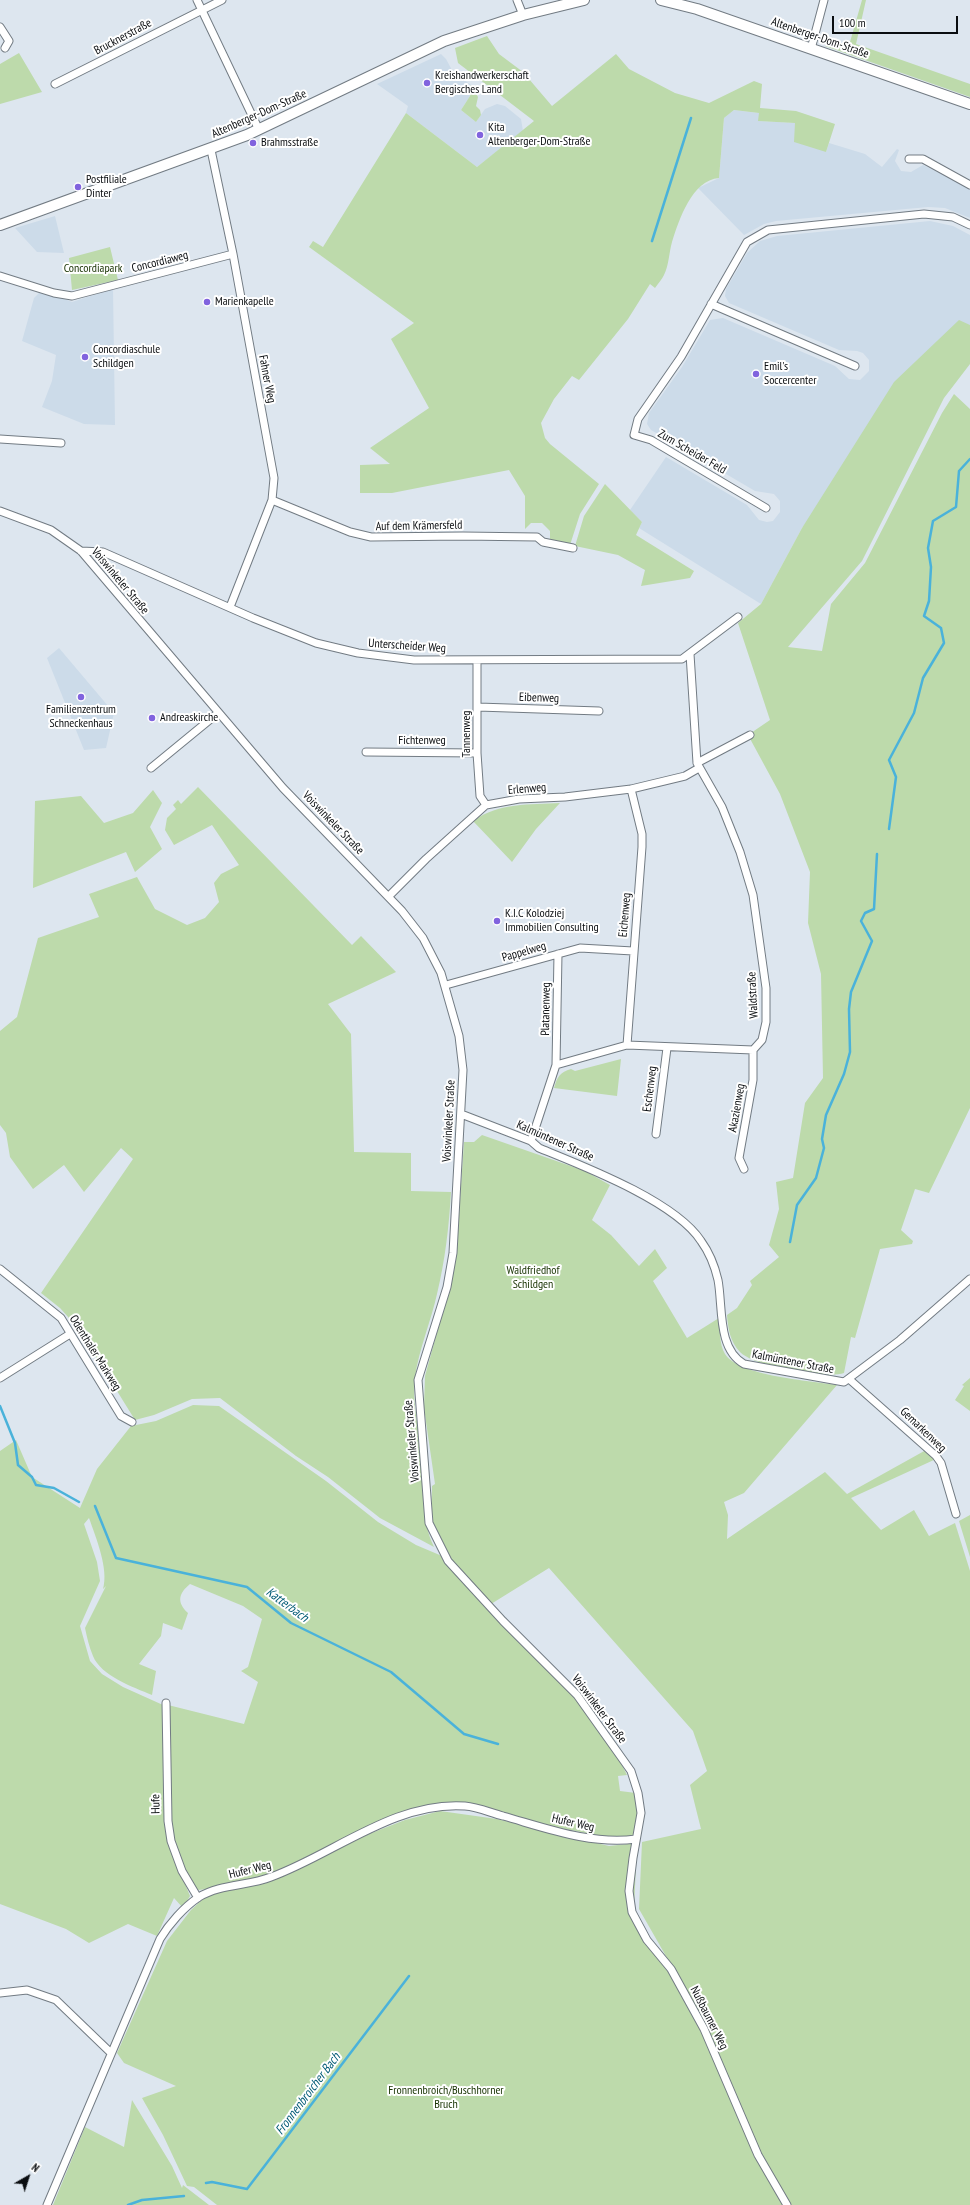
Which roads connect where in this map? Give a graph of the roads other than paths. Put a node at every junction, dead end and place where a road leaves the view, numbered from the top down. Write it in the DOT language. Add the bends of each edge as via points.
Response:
graph roads {
  1 [pos="197,0"];
  2 [pos="222,0"];
  3 [pos="517,0"];
  4 [pos="584,0"];
  5 [pos="661,0"];
  6 [pos="824,0"];
  7 [pos="201,10"];
  8 [pos="523,15"];
  9 [pos="0,27"];
  10 [pos="5,48"];
  11 [pos="811,49"];
  12 [pos="55,84"];
  13 [pos="970,104"];
  14 [pos="258,130"];
  15 [pos="211,150"];
  16 [pos="909,159"];
  17 [pos="970,185"];
  18 [pos="0,225"];
  19 [pos="970,225"];
  20 [pos="233,254"];
  21 [pos="0,276"];
  22 [pos="711,304"];
  23 [pos="856,366"];
  24 [pos="0,439"];
  25 [pos="61,443"];
  26 [pos="272,500"];
  27 [pos="766,508"];
  28 [pos="0,511"];
  29 [pos="573,548"];
  30 [pos="81,551"];
  31 [pos="230,607"];
  32 [pos="738,617"];
  33 [pos="690,654"];
  34 [pos="477,660"];
  35 [pos="478,707"];
  36 [pos="599,711"];
  37 [pos="218,713"];
  38 [pos="750,735"];
  39 [pos="366,752"];
  40 [pos="477,753"];
  41 [pos="698,765"];
  42 [pos="152,768"];
  43 [pos="631,789"];
  44 [pos="486,805"];
  45 [pos="388,896"];
  46 [pos="633,951"];
  47 [pos="558,954"];
  48 [pos="446,985"];
  49 [pos="627,1045"];
  50 [pos="667,1048"];
  51 [pos="753,1050"];
  52 [pos="556,1065"];
  53 [pos="461,1114"];
  54 [pos="656,1134"];
  55 [pos="531,1141"];
  56 [pos="744,1169"];
  57 [pos="0,1269"];
  58 [pos="970,1279"];
  59 [pos="70,1334"];
  60 [pos="0,1378"];
  61 [pos="849,1380"];
  62 [pos="132,1422"];
  63 [pos="956,1514"];
  64 [pos="166,1702"];
  65 [pos="636,1839"];
  66 [pos="198,1898"];
  67 [pos="0,1992"];
  68 [pos="111,2053"];
  69 [pos="47,2205"];
  70 [pos="787,2205"];
  1 -- 7 [label="street"];
  2 -- 7 [label="street, Brucknerstraße"];
  3 -- 8 [label="street"];
  4 -- 8 [label="main road, Altenberger-Dom-Straße"];
  5 -- 11 [label="main road, Altenberger-Dom-Straße" via="697,9"];
  6 -- 11 [label="street"];
  7 -- 12 [label="street, Brucknerstraße"];
  7 -- 14 [label="street"];
  8 -- 14 [label="main road, Altenberger-Dom-Straße" via="429,47"];
  9 -- 10 [label="street" via="9,41"];
  11 -- 13 [label="main road, Altenberger-Dom-Straße"];
  14 -- 15 [label="main road, Altenberger-Dom-Straße"];
  15 -- 18 [label="main road, Altenberger-Dom-Straße"];
  15 -- 20 [label="street, Fahner Weg"];
  16 -- 17 [label="street" via="923,159"];
  19 -- 22 [label="street, Zum Scheider Feld" via="952,217 924,214 768,230 747,242"];
  20 -- 21 [label="street, Concordiaweg" via="72,296"];
  20 -- 26 [label="street, Fahner Weg" via="274,478"];
  22 -- 23 [label="street"];
  22 -- 27 [label="street, Zum Scheider Feld" via="681,357 638,419 634,435 651,440"];
  24 -- 25 [label="street"];
  26 -- 29 [label="street, Auf dem Krämersfeld" via="371,538 537,537 543,542"];
  26 -- 31 [label="street, Fahner Weg"];
  28 -- 30 [label="street, Voiswinkeler Straße" via="51,530"];
  30 -- 31 [label="street, Unterscheider Weg" via="103,552"];
  30 -- 37 [label="street, Voiswinkeler Straße"];
  31 -- 34 [label="street, Unterscheider Weg" via="316,643 358,653 414,660"];
  32 -- 33 [label="street, Unterscheider Weg"];
  33 -- 34 [label="street, Unterscheider Weg" via="682,659"];
  33 -- 41 [label="street, Waldstraße"];
  34 -- 35 [label="street, Tannenweg"];
  35 -- 36 [label="street, Eibenweg"];
  35 -- 40 [label="street, Tannenweg"];
  37 -- 42 [label="street"];
  37 -- 45 [label="street, Voiswinkeler Straße" via="284,788"];
  38 -- 41 [label="street"];
  39 -- 40 [label="street, Fichtenweg"];
  40 -- 44 [label="street, Tannenweg" via="480,796"];
  41 -- 43 [label="street, Erlenweg" via="685,776"];
  41 -- 51 [label="street, Waldstraße" via="722,807 740,852 753,896 766,988 766,1022 762,1040"];
  43 -- 44 [label="street, Erlenweg" via="565,797 519,799"];
  43 -- 46 [label="street, Eichenweg" via="642,834"];
  44 -- 45 [label="street" via="431,853"];
  45 -- 48 [label="street, Voiswinkeler Straße" via="423,938"];
  46 -- 47 [label="street, Pappelweg" via="580,948"];
  46 -- 49 [label="street, Eichenweg"];
  47 -- 48 [label="street, Pappelweg"];
  47 -- 52 [label="street, Platanenweg"];
  48 -- 53 [label="street, Voiswinkeler Straße" via="463,1058"];
  49 -- 50 [label="street"];
  49 -- 52 [label="street"];
  50 -- 51 [label="street"];
  50 -- 54 [label="street, Eschenweg"];
  51 -- 56 [label="street, Akazienweg" via="754,1080 739,1158"];
  52 -- 55 [label="street"];
  53 -- 55 [label="street, Kalmüntener Straße"];
  53 -- 65 [label="street, Voiswinkeler Straße" via="453,1253 447,1287 418,1380 429,1523 448,1561 503,1621 578,1695 631,1771 641,1813"];
  55 -- 61 [label="street, Kalmüntener Straße" via="539,1148 644,1196 675,1214 691,1228 701,1240 715,1270 725,1339 737,1360 752,1366 821,1379 841,1382"];
  57 -- 59 [label="street, Odenthaler Markweg" via="51,1308 61,1318"];
  58 -- 61 [label="street, Kalmüntener Straße"];
  59 -- 60 [label="street"];
  59 -- 62 [label="street, Odenthaler Markweg" via="121,1416"];
  61 -- 63 [label="street, Gemarkenweg" via="936,1456 941,1463"];
  64 -- 66 [label="street, Hufe" via="168,1821 171,1841 182,1871"];
  65 -- 66 [label="street, Hufer Weg" via="596,1840 466,1806 440,1807 384,1823 271,1877 210,1891"];
  65 -- 70 [label="street, Nußbaumer Weg" via="629,1891 632,1912 647,1940 671,1969 704,2029 758,2155"];
  66 -- 68 [label="street, Hufer Weg" via="180,1914 160,1939"];
  67 -- 68 [label="street" via="27,1990 56,2000"];
  68 -- 69 [label="street, Hufer Weg"];
}
